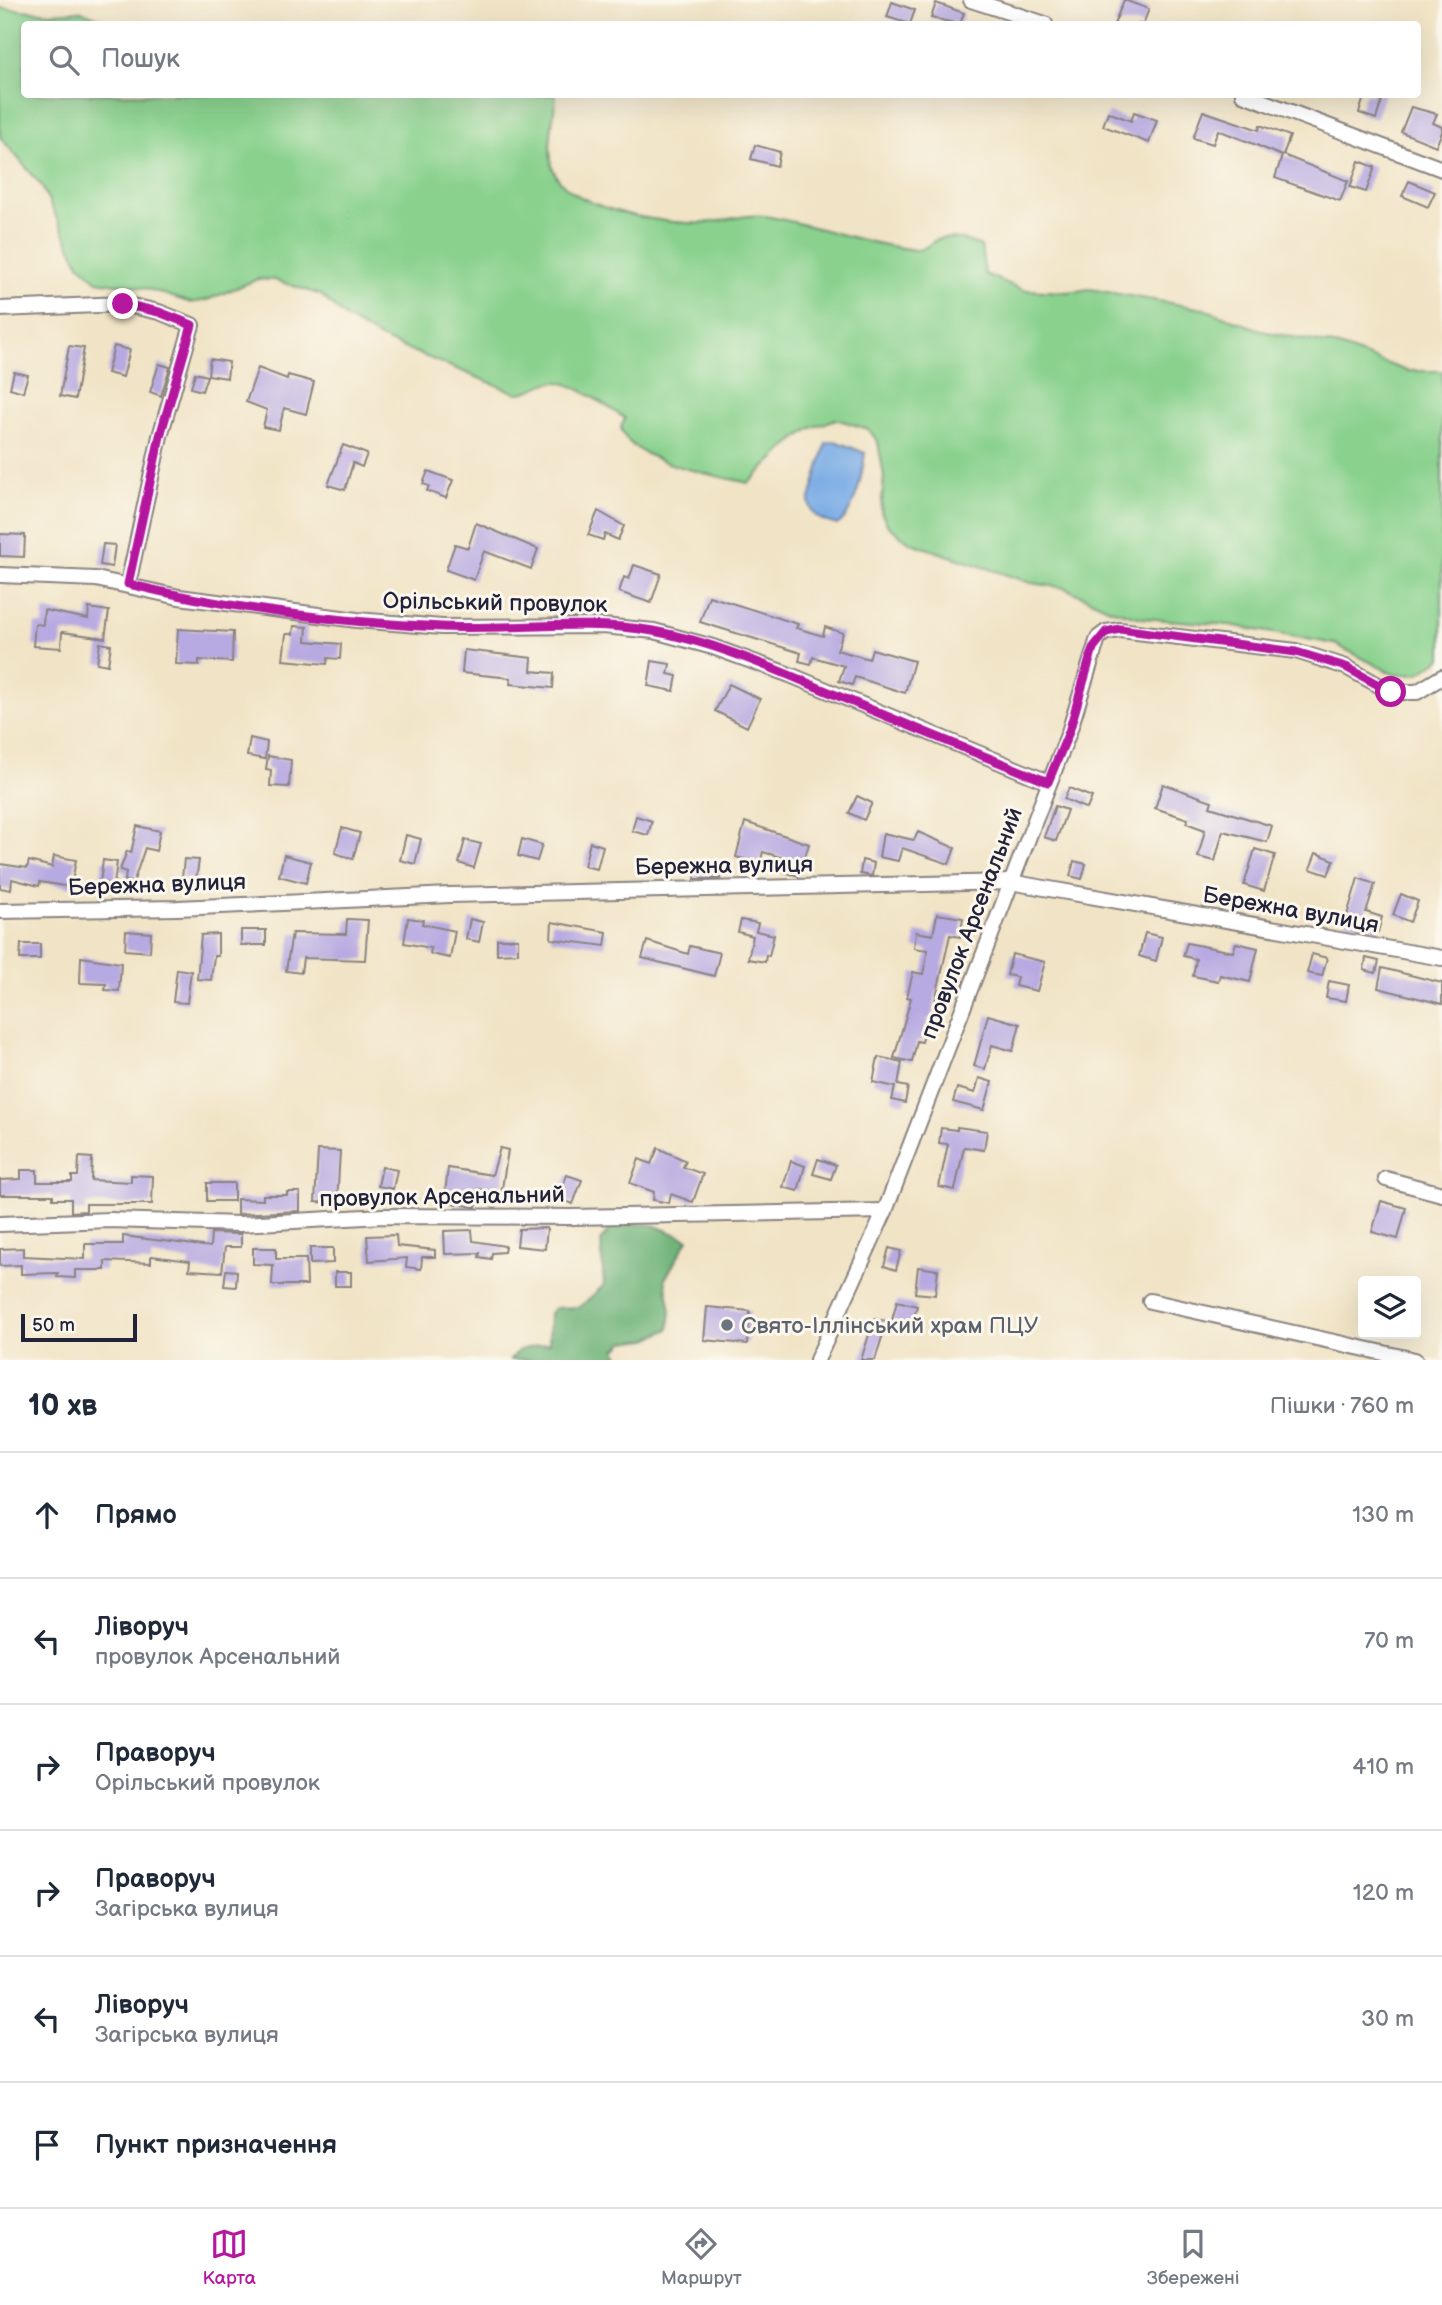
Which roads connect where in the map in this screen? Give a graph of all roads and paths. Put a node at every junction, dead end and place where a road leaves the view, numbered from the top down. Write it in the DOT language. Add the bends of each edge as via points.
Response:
graph roads {
  1 [pos="971,0"];
  2 [pos="1036,21"];
  3 [pos="1254,98"];
  4 [pos="1442,169"];
  5 [pos="0,309"];
  6 [pos="0,575"];
  7 [pos="128,584"];
  8 [pos="1442,677"];
  9 [pos="1048,782"];
  10 [pos="1010,882"];
  11 [pos="0,911"];
  12 [pos="1442,958"];
  13 [pos="1386,1178"];
  14 [pos="1442,1194"];
  15 [pos="886,1211"];
  16 [pos="0,1224"];
  17 [pos="1150,1301"];
  18 [pos="817,1360"];
  19 [pos="1415,1360"];
  1 -- 2 [label="street"];
  3 -- 4 [label="street"];
  5 -- 7 [label="street" via="123,304 192,325 160,436"];
  6 -- 7 [label="street, Орільський провулок"];
  7 -- 9 [label="street, Орільський провулок" via="179,597 357,620 442,627 603,626 654,631 777,670"];
  8 -- 9 [label="street, провулок Арсенальний" via="1417,692 1391,692 1346,667 1296,652 1120,629 1106,632 1093,648 1069,732"];
  9 -- 10 [label="street, провулок Арсенальний"];
  10 -- 11 [label="street, Бережна вулиця"];
  10 -- 12 [label="street, Бережна вулиця"];
  10 -- 15 [label="street, провулок Арсенальний"];
  13 -- 14 [label="street"];
  15 -- 16 [label="street, провулок Арсенальний" via="383,1216 240,1224 110,1220"];
  15 -- 18 [label="street, провулок Арсенальний"];
  17 -- 19 [label="street"];
}
